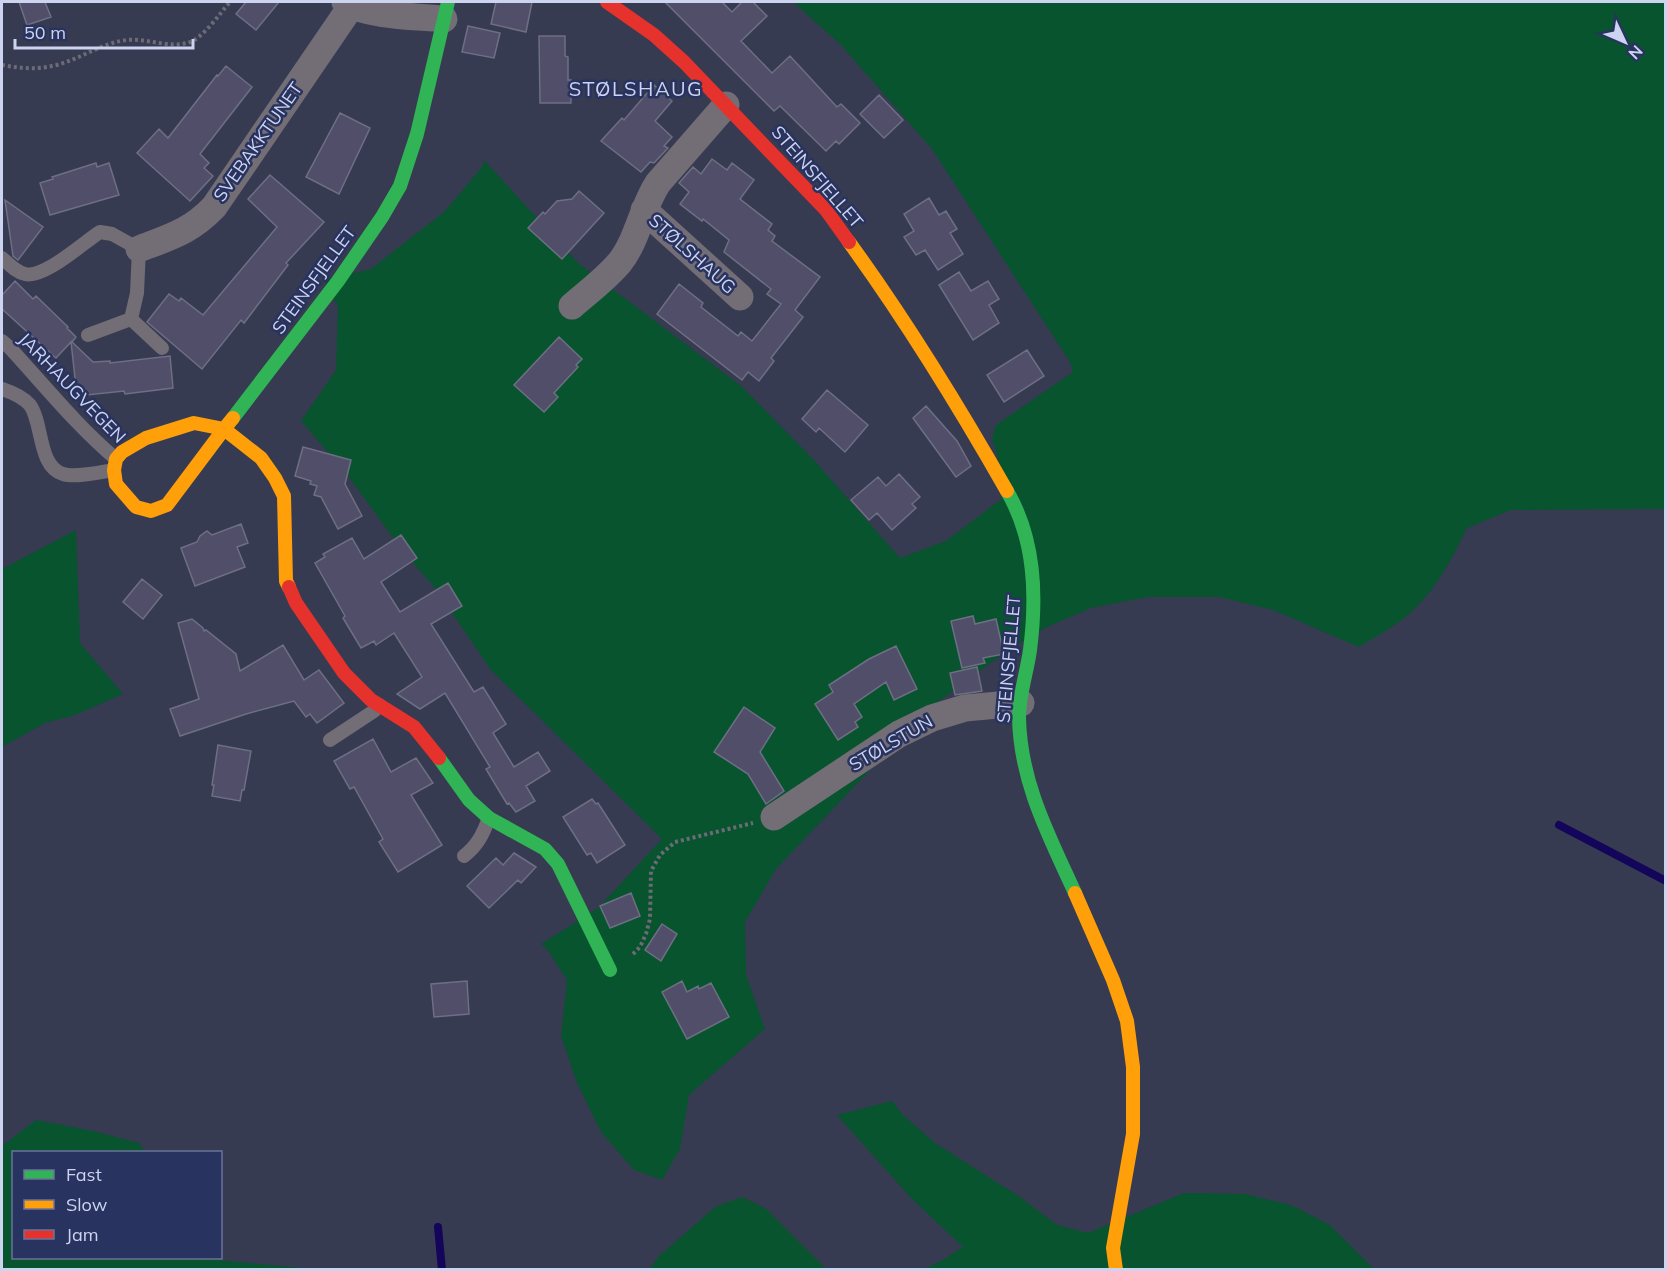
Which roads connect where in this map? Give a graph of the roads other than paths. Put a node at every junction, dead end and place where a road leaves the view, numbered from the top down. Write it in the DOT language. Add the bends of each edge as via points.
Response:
graph roads {
  1 [pos="607,2"];
  2 [pos="348,4"];
  3 [pos="446,10"];
  4 [pos="726,105"];
  5 [pos="644,210"];
  6 [pos="140,249"];
  7 [pos="2,258"];
  8 [pos="740,297"];
  9 [pos="572,306"];
  10 [pos="131,320"];
  11 [pos="88,334"];
  12 [pos="2,341"];
  13 [pos="162,348"];
  14 [pos="2,389"];
  15 [pos="225,429"];
  16 [pos="115,465"];
  17 [pos="1021,703"];
  18 [pos="379,705"];
  19 [pos="330,740"];
  20 [pos="774,817"];
  21 [pos="489,818"];
  22 [pos="464,856"];
  23 [pos="610,970"];
  24 [pos="1116,1269"];
  1 -- 4 [label="street, STEINSFJELLET" via="654,35"];
  2 -- 3 [label="street" via="376,12"];
  2 -- 6 [label="street, SVEBAKKTUNET" via="214,207 187,230"];
  3 -- 15 [label="street, STEINSFJELLET" via="417,134 400,186 338,281"];
  4 -- 5 [label="street, STØLSHAUG" via="658,183"];
  4 -- 17 [label="street, STEINSFJELLET" via="826,210 854,247 956,402 1013,501 1026,534 1033,571 1034,608"];
  5 -- 8 [label="street, STØLSHAUG"];
  5 -- 9 [label="street, STØLSHAUG" via="620,262"];
  6 -- 7 [label="lane" via="100,232 39,273 27,275"];
  6 -- 10 [label="lane"];
  10 -- 11 [label="lane"];
  10 -- 13 [label="lane"];
  12 -- 16 [label="lane, JARHAUGVEGEN"];
  14 -- 16 [label="lane" via="30,405 55,471 65,475"];
  15 -- 16 [label="street" via="194,423 146,438 122,452"];
  15 -- 16 [label="street, STEINSFJELLET" via="167,505 151,511 136,507 116,484"];
  15 -- 18 [label="street" via="261,458 284,496 286,581 296,603 344,673"];
  17 -- 20 [label="street, STØLSTUN" via="965,708 932,718 899,734"];
  17 -- 24 [label="street, STEINSFJELLET" via="1022,754 1034,800 1127,1021 1133,1068 1133,1134 1113,1248"];
  18 -- 19 [label="lane"];
  18 -- 21 [label="street" via="414,727 469,800"];
  21 -- 22 [label="lane" via="483,837"];
  21 -- 23 [label="street" via="545,849 558,864"];
}
